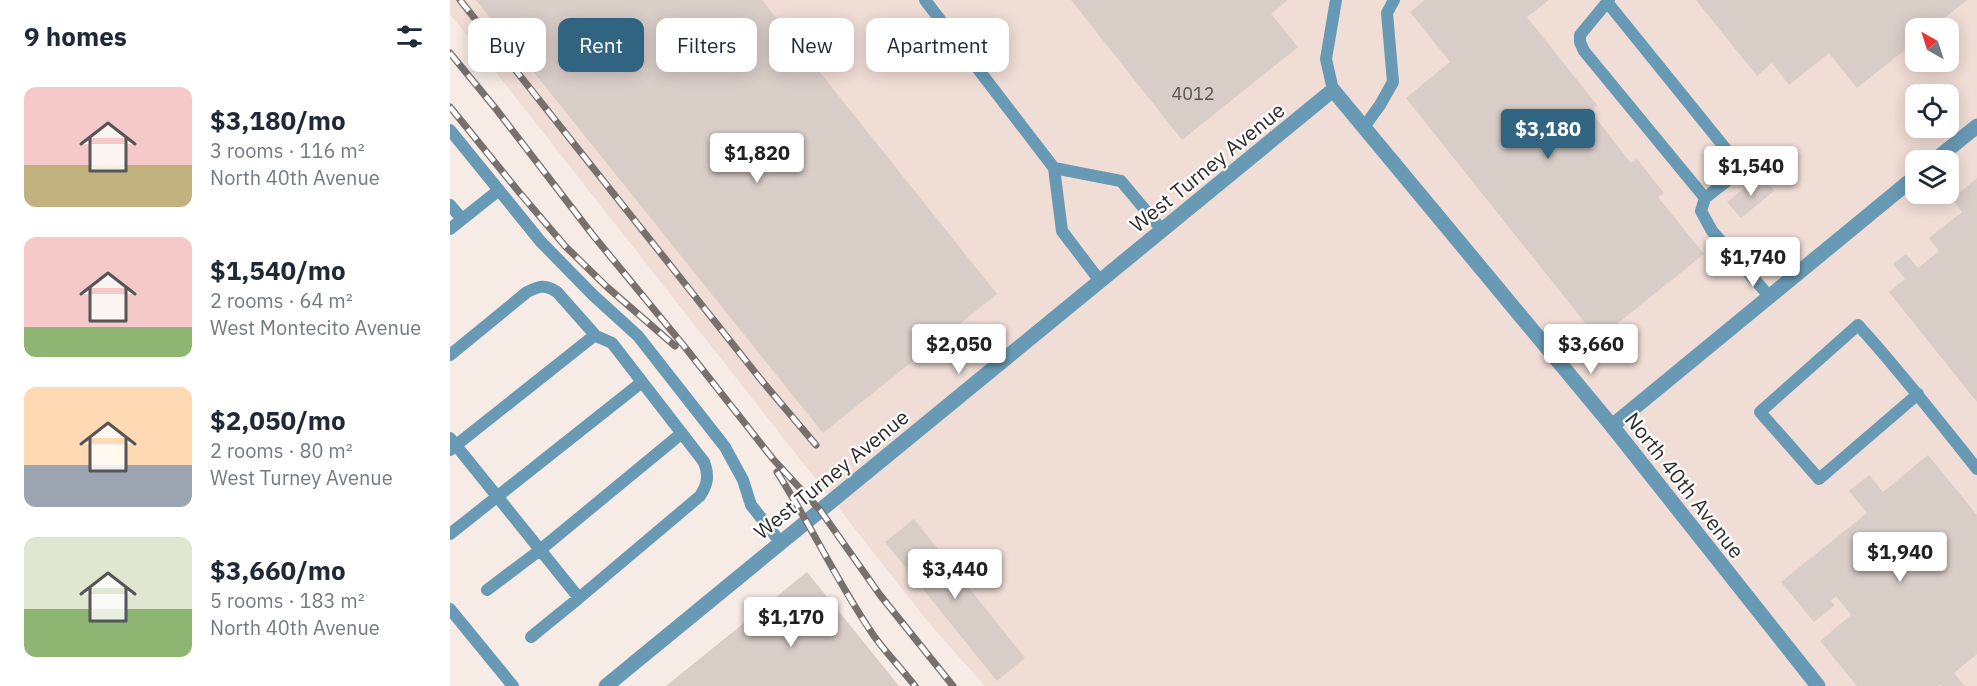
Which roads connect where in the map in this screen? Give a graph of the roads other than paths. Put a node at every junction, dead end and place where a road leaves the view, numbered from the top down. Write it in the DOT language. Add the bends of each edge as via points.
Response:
graph roads {
  1 [pos="925,0"];
  2 [pos="1336,0"];
  3 [pos="1394,0"];
  4 [pos="1608,1"];
  5 [pos="1333,90"];
  6 [pos="1977,126"];
  7 [pos="1364,127"];
  8 [pos="450,130"];
  9 [pos="1947,150"];
  10 [pos="1054,168"];
  11 [pos="1905,185"];
  12 [pos="499,190"];
  13 [pos="1705,198"];
  14 [pos="450,206"];
  15 [pos="462,219"];
  16 [pos="450,229"];
  17 [pos="1162,230"];
  18 [pos="1100,281"];
  19 [pos="1769,296"];
  20 [pos="595,335"];
  21 [pos="450,355"];
  22 [pos="642,382"];
  23 [pos="1918,394"];
  24 [pos="1612,426"];
  25 [pos="682,434"];
  26 [pos="452,444"];
  27 [pos="1977,469"];
  28 [pos="498,497"];
  29 [pos="450,534"];
  30 [pos="781,543"];
  31 [pos="540,550"];
  32 [pos="487,590"];
  33 [pos="579,598"];
  34 [pos="450,609"];
  35 [pos="531,637"];
  36 [pos="513,686"];
  37 [pos="606,686"];
  38 [pos="1818,686"];
  1 -- 10 [label="lane"];
  2 -- 5 [label="lane" via="1326,59"];
  3 -- 7 [label="lane" via="1387,12 1393,82"];
  4 -- 13 [label="lane" via="1580,35 1584,51"];
  4 -- 13 [label="lane" via="1738,164 1737,173"];
  5 -- 7 [label="street, North 40th Avenue"];
  5 -- 17 [label="street, West Turney Avenue"];
  6 -- 9 [label="street"];
  7 -- 24 [label="street, North 40th Avenue"];
  8 -- 12 [label="lane"];
  10 -- 17 [label="lane" via="1121,181"];
  10 -- 18 [label="lane" via="1062,231"];
  11 -- 19 [label="street"];
  12 -- 15 [label="lane"];
  12 -- 30 [label="lane" via="541,242 645,346 725,447 752,505"];
  13 -- 19 [label="lane" via="1701,211 1712,231"];
  14 -- 15 [label="lane"];
  15 -- 16 [label="lane"];
  17 -- 18 [label="street, West Turney Avenue"];
  18 -- 30 [label="street, West Turney Avenue"];
  19 -- 24 [label="street"];
  20 -- 21 [label="lane" via="557,292 539,286 526,292"];
  20 -- 22 [label="lane" via="612,343"];
  20 -- 26 [label="lane"];
  22 -- 25 [label="lane"];
  22 -- 28 [label="lane"];
  23 -- 23 [label="lane" via="1858,325 1760,412 1819,479"];
  23 -- 27 [label="lane"];
  24 -- 38 [label="street, North 40th Avenue"];
  25 -- 31 [label="lane"];
  25 -- 33 [label="lane" via="706,466 705,489"];
  26 -- 28 [label="lane"];
  28 -- 29 [label="lane"];
  28 -- 31 [label="lane"];
  30 -- 37 [label="street, West Turney Avenue"];
  31 -- 32 [label="lane"];
  31 -- 33 [label="lane"];
  33 -- 35 [label="lane"];
  34 -- 36 [label="lane"];
}
